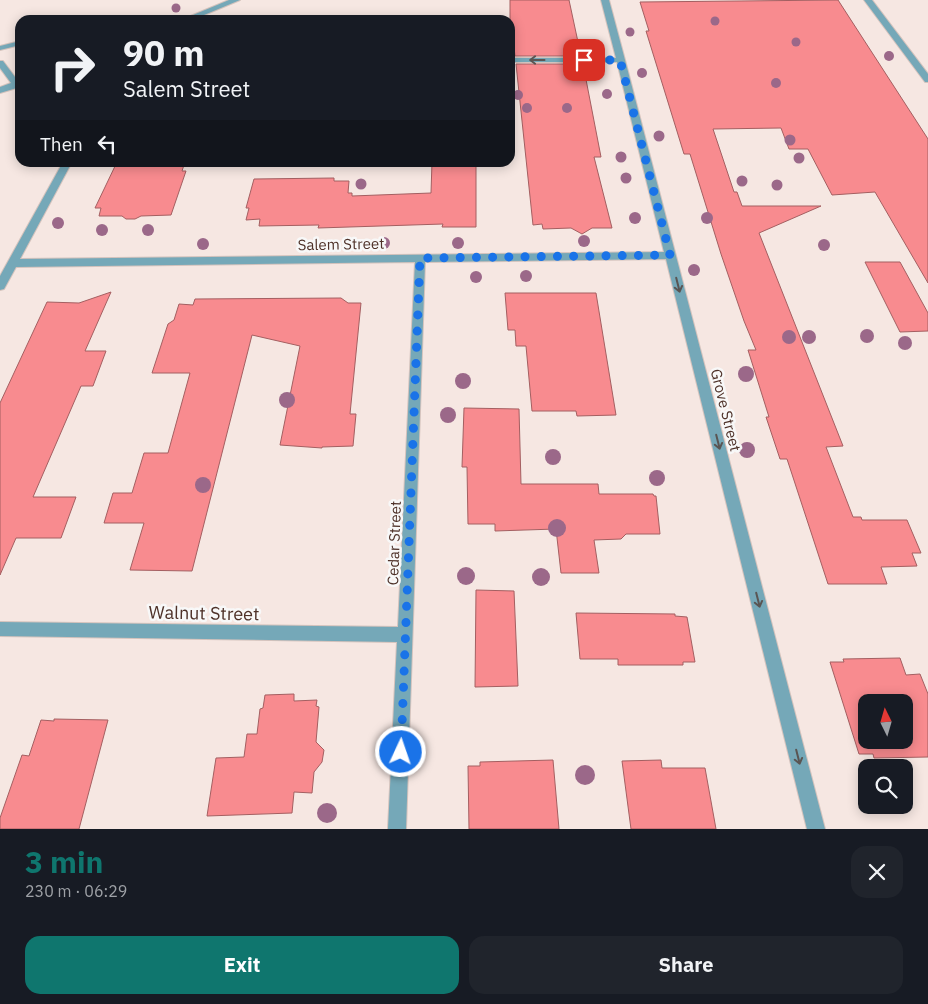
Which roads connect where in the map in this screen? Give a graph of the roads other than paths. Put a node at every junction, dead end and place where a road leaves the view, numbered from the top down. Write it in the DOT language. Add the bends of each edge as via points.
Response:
graph roads {
  1 [pos="236,0"];
  2 [pos="605,0"];
  3 [pos="868,0"];
  4 [pos="197,15"];
  5 [pos="15,44"];
  6 [pos="0,48"];
  7 [pos="515,60"];
  8 [pos="620,60"];
  9 [pos="0,63"];
  10 [pos="15,80"];
  11 [pos="928,80"];
  12 [pos="15,85"];
  13 [pos="0,90"];
  14 [pos="65,167"];
  15 [pos="670,255"];
  16 [pos="420,258"];
  17 [pos="13,263"];
  18 [pos="0,286"];
  19 [pos="0,629"];
  20 [pos="406,635"];
  21 [pos="397,829"];
  22 [pos="816,829"];
  1 -- 4 [label="street"];
  2 -- 8 [label="street, Grove Street"];
  3 -- 11 [label="street"];
  5 -- 6 [label="street"];
  8 -- 7 [label="street, one-way"];
  8 -- 15 [label="street, Grove Street"];
  9 -- 10 [label="street"];
  12 -- 13 [label="street"];
  14 -- 17 [label="street"];
  15 -- 16 [label="street, Salem Street"];
  15 -- 22 [label="street, Grove Street, one-way"];
  16 -- 17 [label="street, Salem Street"];
  16 -- 20 [label="street, Cedar Street"];
  17 -- 18 [label="street"];
  19 -- 20 [label="street, Walnut Street"];
  20 -- 21 [label="street, Cedar Street"];
}
